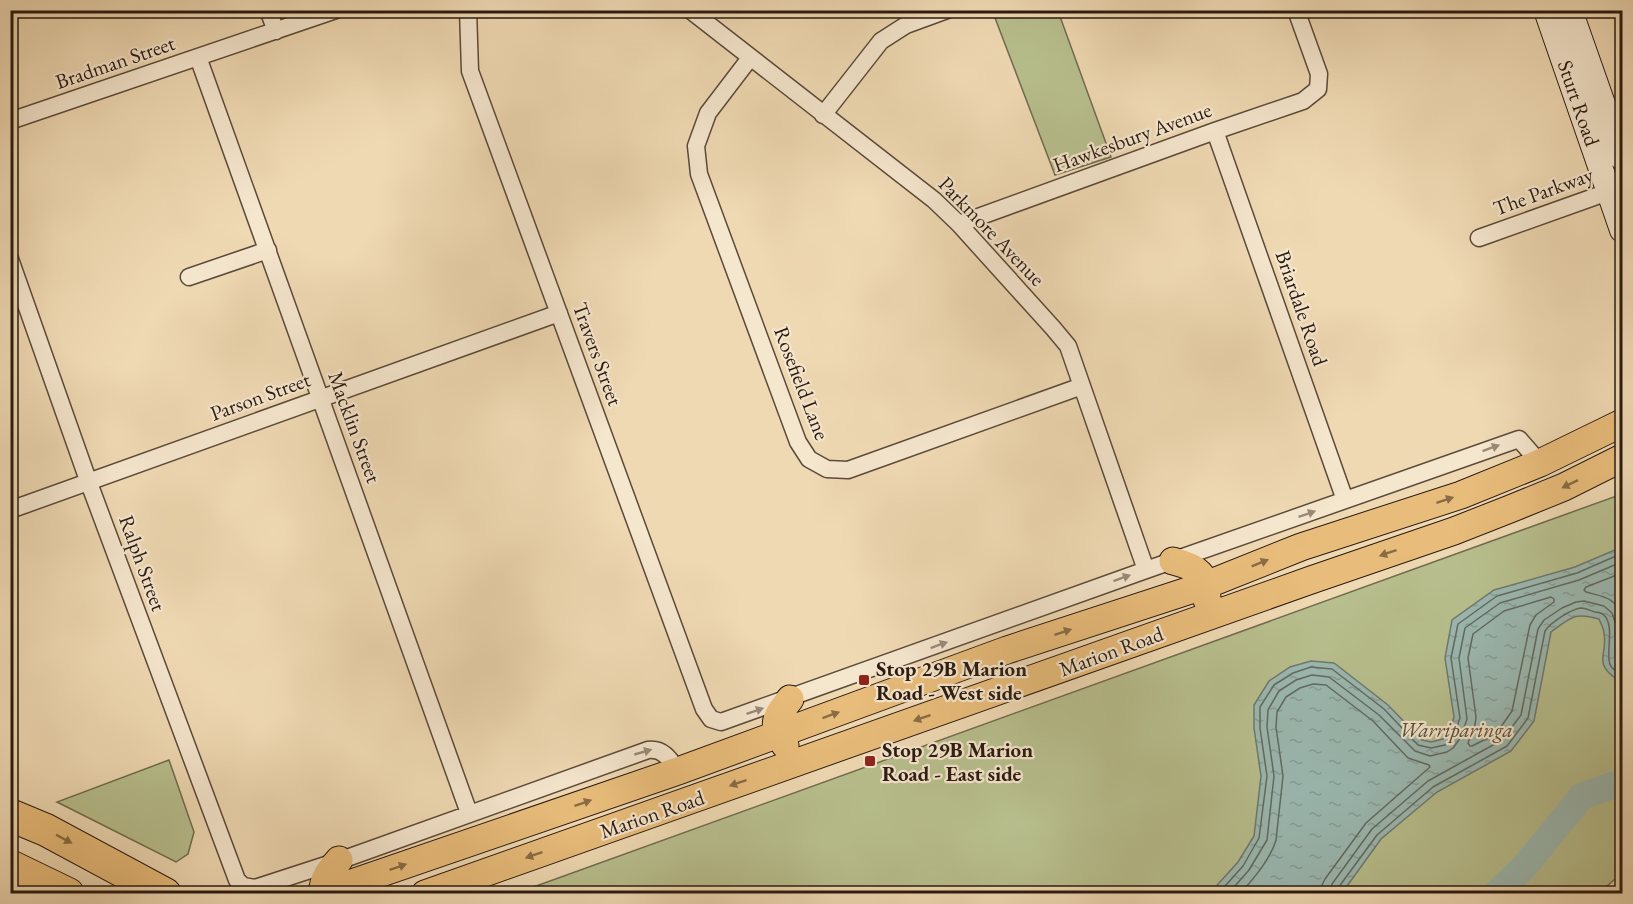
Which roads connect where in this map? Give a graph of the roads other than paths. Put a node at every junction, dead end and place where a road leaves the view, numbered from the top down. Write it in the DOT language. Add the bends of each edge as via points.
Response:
graph roads {
  1 [pos="268,10"];
  2 [pos="336,10"];
  3 [pos="468,10"];
  4 [pos="690,10"];
  5 [pos="947,10"];
  6 [pos="1296,10"];
  7 [pos="1546,10"];
  8 [pos="1570,10"];
  9 [pos="276,31"];
  10 [pos="1573,52"];
  11 [pos="198,57"];
  12 [pos="750,58"];
  13 [pos="823,115"];
  14 [pos="10,121"];
  15 [pos="1215,131"];
  16 [pos="1623,158"];
  17 [pos="1616,189"];
  18 [pos="959,224"];
  19 [pos="1623,230"];
  20 [pos="1479,238"];
  21 [pos="268,250"];
  22 [pos="10,259"];
  23 [pos="189,277"];
  24 [pos="559,313"];
  25 [pos="1082,386"];
  26 [pos="321,398"];
  27 [pos="1623,423"];
  28 [pos="1623,458"];
  29 [pos="1540,463"];
  30 [pos="89,483"];
  31 [pos="1345,500"];
  32 [pos="10,510"];
  33 [pos="1173,561"];
  34 [pos="1146,570"];
  35 [pos="1206,585"];
  36 [pos="1195,621"];
  37 [pos="1007,650"];
  38 [pos="1049,674"];
  39 [pos="790,699"];
  40 [pos="778,734"];
  41 [pos="841,747"];
  42 [pos="678,771"];
  43 [pos="669,808"];
  44 [pos="469,813"];
  45 [pos="10,815"];
  46 [pos="339,860"];
  47 [pos="10,866"];
  48 [pos="237,880"];
  49 [pos="322,893"];
  50 [pos="68,894"];
  51 [pos="165,894"];
  52 [pos="425,894"];
  1 -- 9 [label="street"];
  2 -- 9 [label="street, Bradman Street"];
  3 -- 24 [label="street, Travers Street" via="470,71"];
  4 -- 12 [label="street, Parkmore Avenue"];
  5 -- 13 [label="street" via="906,25 881,41"];
  6 -- 15 [label="street, Hawkesbury Avenue" via="1319,74 1318,89 1303,101"];
  7 -- 10 [label="main road, Sturt Road"];
  8 -- 10 [label="main road, Sturt Road"];
  9 -- 11 [label="street, Bradman Street"];
  10 -- 16 [label="main road, Sturt Road"];
  10 -- 17 [label="main road, Sturt Road"];
  11 -- 14 [label="street, Bradman Street"];
  11 -- 21 [label="street, Macklin Street"];
  12 -- 13 [label="street, Parkmore Avenue"];
  12 -- 25 [label="street, Rosefield Lane" via="708,113 696,146 699,174 798,442 808,459 827,469 848,470"];
  13 -- 18 [label="street, Parkmore Avenue" via="934,200"];
  15 -- 18 [label="street, Hawkesbury Avenue"];
  15 -- 31 [label="street, Briardale Road"];
  17 -- 19 [label="main road, Sturt Road"];
  17 -- 20 [label="street, The Parkway"];
  18 -- 25 [label="street, Parkmore Avenue" via="1068,346"];
  21 -- 23 [label="street"];
  21 -- 26 [label="street, Macklin Street"];
  22 -- 30 [label="street, Ralph Street"];
  24 -- 26 [label="street, Parson Street"];
  24 -- 39 [label="street, Travers Street, one-way" via="704,709 711,719 721,722"];
  25 -- 34 [label="street, Parkmore Avenue"];
  26 -- 30 [label="street, Parson Street"];
  26 -- 44 [label="street, Macklin Street"];
  27 -- 29 [label="main road, Marion Road"];
  28 -- 36 [label="main road, Marion Road, one-way" via="1491,516"];
  31 -- 29 [label="street, one-way" via="1519,439"];
  35 -- 29 [label="main road, Marion Road, one-way" via="1301,547 1461,495"];
  30 -- 32 [label="street, Parson Street"];
  30 -- 48 [label="street, Ralph Street"];
  33 -- 31 [label="street, one-way"];
  33 -- 34 [label="street"];
  33 -- 35 [label="main road" via="1197,571"];
  39 -- 34 [label="street, one-way"];
  35 -- 36 [label="main road" via="1207,603"];
  37 -- 35 [label="main road, Marion Road, one-way"];
  36 -- 38 [label="main road, Marion Road"];
  37 -- 38 [label="main road" via="1047,656 1052,665"];
  40 -- 37 [label="main road, Marion Road, one-way"];
  38 -- 41 [label="main road, Marion Road, one-way"];
  39 -- 40 [label="main road" via="777,717"];
  40 -- 41 [label="main road" via="788,748 815,744"];
  40 -- 42 [label="main road, Marion Road"];
  41 -- 43 [label="main road, Marion Road, one-way"];
  42 -- 43 [label="main road" via="678,785"];
  44 -- 42 [label="street, Marion Road, one-way" via="651,750 663,753"];
  49 -- 42 [label="main road, Marion Road, one-way"];
  43 -- 52 [label="main road, Marion Road, one-way"];
  44 -- 46 [label="street, Marion Road"];
  45 -- 51 [label="highway, one-way"];
  46 -- 48 [label="street, Marion Road" via="255,888 243,886"];
  46 -- 49 [label="main road" via="326,876"];
  47 -- 50 [label="highway"];
}
